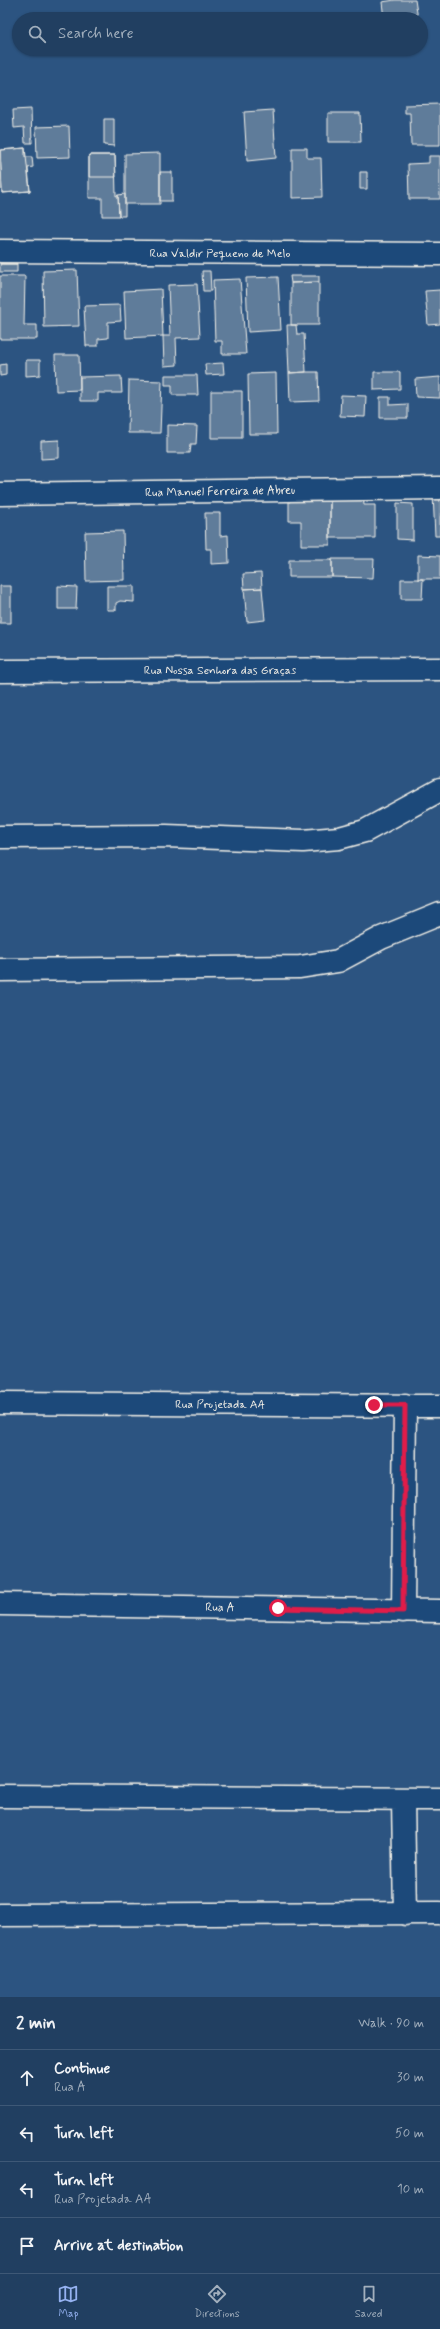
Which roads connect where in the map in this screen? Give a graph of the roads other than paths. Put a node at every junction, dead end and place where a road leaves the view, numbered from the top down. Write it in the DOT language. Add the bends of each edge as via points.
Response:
graph roads {
  1 [pos="0,251"];
  2 [pos="440,254"];
  3 [pos="440,488"];
  4 [pos="0,494"];
  5 [pos="440,669"];
  6 [pos="0,670"];
  7 [pos="440,790"];
  8 [pos="0,837"];
  9 [pos="440,914"];
  10 [pos="0,970"];
  11 [pos="0,1403"];
  12 [pos="405,1405"];
  13 [pos="440,1406"];
  14 [pos="0,1604"];
  15 [pos="440,1610"];
  16 [pos="403,1611"];
  17 [pos="0,1796"];
  18 [pos="440,1799"];
  19 [pos="403,1800"];
  20 [pos="440,1913"];
  21 [pos="405,1914"];
  22 [pos="0,1915"];
  1 -- 2 [label="street, Rua Valdir Pequeno de Melo"];
  3 -- 4 [label="street, Rua Manuel Ferreira de Abreu"];
  5 -- 6 [label="street, Rua Nossa Senhora das Graças"];
  7 -- 8 [label="street" via="365,831 339,838 303,841 166,836"];
  9 -- 10 [label="street" via="381,938 338,961 300,967"];
  11 -- 12 [label="street, Rua Projetada AA"];
  12 -- 13 [label="street, Rua Projetada AA"];
  12 -- 16 [label="street"];
  14 -- 16 [label="street, Rua A"];
  15 -- 16 [label="street, Rua A"];
  17 -- 19 [label="street"];
  18 -- 19 [label="street"];
  19 -- 21 [label="street"];
  20 -- 21 [label="street"];
  21 -- 22 [label="street"];
}
